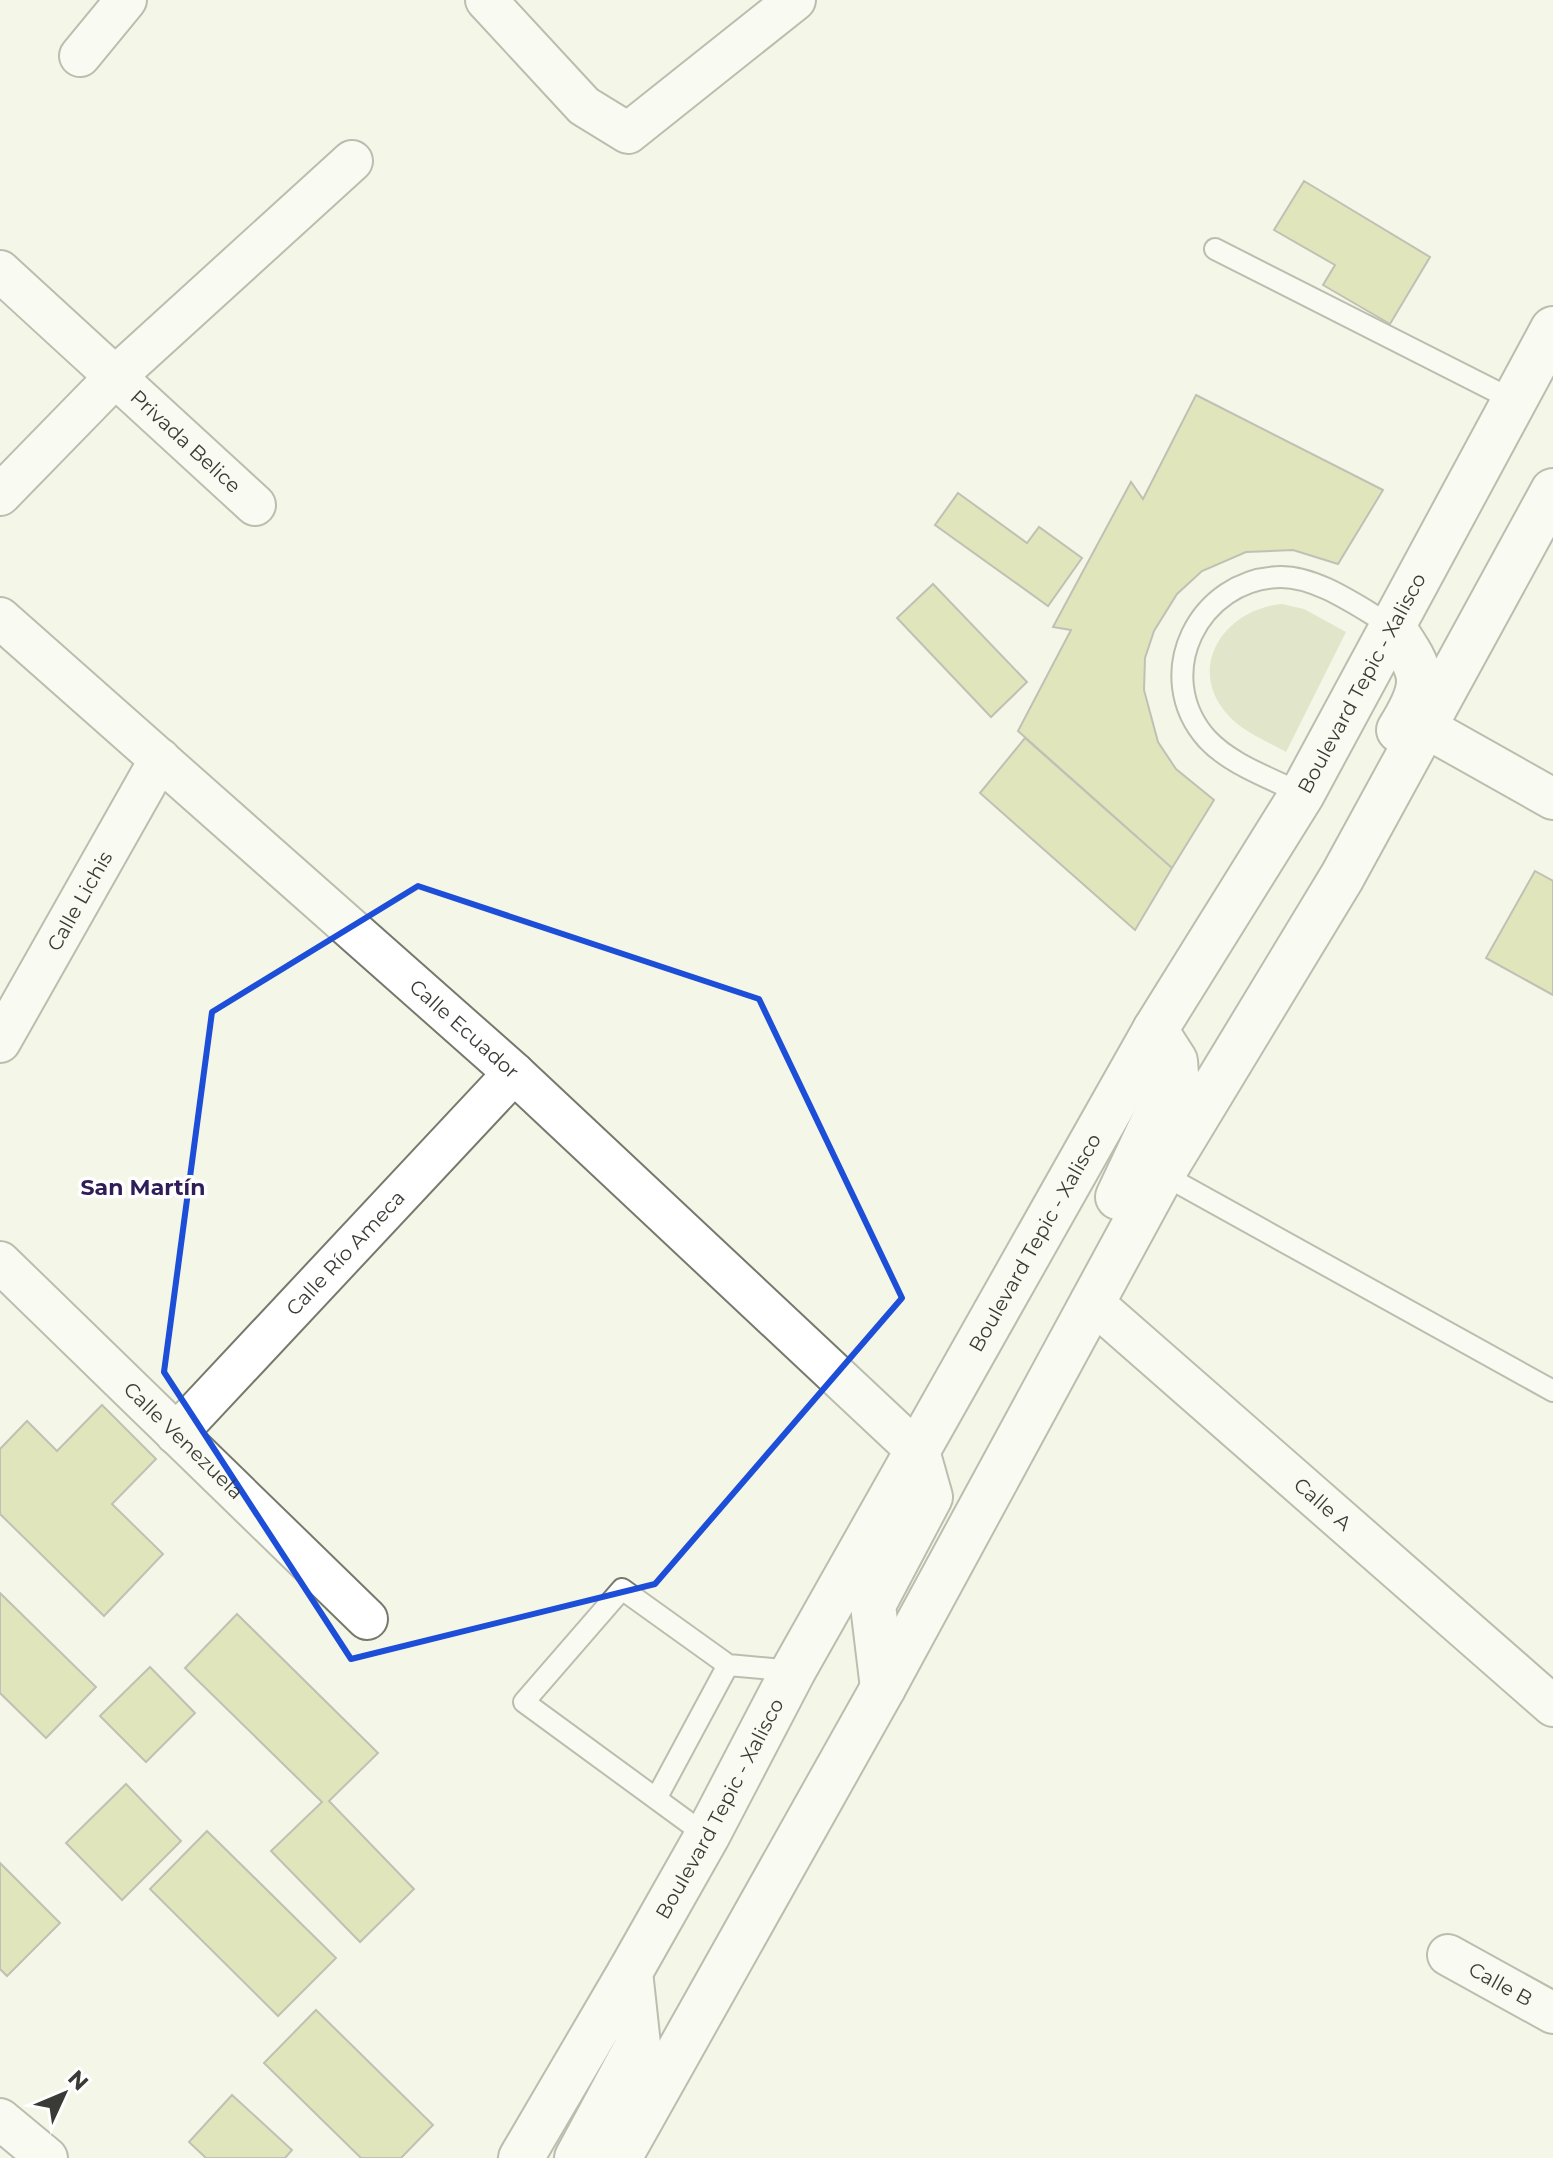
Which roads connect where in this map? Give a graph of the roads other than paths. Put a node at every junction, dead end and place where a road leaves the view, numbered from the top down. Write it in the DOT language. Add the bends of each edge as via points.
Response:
graph roads {
  1 [pos="126,0"];
  2 [pos="486,0"];
  3 [pos="795,0"];
  4 [pos="80,56"];
  5 [pos="352,161"];
  6 [pos="1215,249"];
  7 [pos="0,271"];
  8 [pos="1553,329"];
  9 [pos="117,375"];
  10 [pos="1513,400"];
  11 [pos="1553,491"];
  12 [pos="0,495"];
  13 [pos="255,505"];
  14 [pos="0,618"];
  15 [pos="1392,626"];
  16 [pos="1425,727"];
  17 [pos="160,759"];
  18 [pos="1302,794"];
  19 [pos="1553,799"];
  20 [pos="1342,877"];
  21 [pos="1155,1030"];
  22 [pos="0,1042"];
  23 [pos="514,1073"];
  24 [pos="1162,1174"];
  25 [pos="0,1262"];
  26 [pos="1091,1301"];
  27 [pos="1553,1391"];
  28 [pos="176,1434"];
  29 [pos="917,1451"];
  30 [pos="367,1619"];
  31 [pos="728,1665"];
  32 [pos="793,1671"];
  33 [pos="883,1688"];
  34 [pos="1553,1706"];
  35 [pos="657,1797"];
  36 [pos="707,1836"];
  37 [pos="1448,1955"];
  38 [pos="630,1972"];
  39 [pos="1553,2013"];
  40 [pos="3,2127"];
  41 [pos="47,2158"];
  42 [pos="521,2158"];
  43 [pos="577,2158"];
  44 [pos="619,2158"];
  1 -- 4 [label="street"];
  2 -- 3 [label="street" via="584,106 628,133"];
  5 -- 9 [label="street"];
  6 -- 10 [label="lane"];
  7 -- 9 [label="street, Privada Belice"];
  8 -- 10 [label="main road, Boulevard Tepic - Xalisco"];
  9 -- 12 [label="street"];
  9 -- 13 [label="street, Privada Belice"];
  10 -- 15 [label="main road, Boulevard Tepic - Xalisco"];
  11 -- 16 [label="main road"];
  14 -- 17 [label="street, Calle Ecuador"];
  15 -- 18 [label="main road, Boulevard Tepic - Xalisco"];
  15 -- 18 [label="lane" via="1315,584 1283,577 1241,585 1199,618 1185,648 1182,680 1189,711 1207,739 1234,759"];
  15 -- 20 [label="main road" via="1413,658 1420,681 1418,699 1338,827 1334,852"];
  16 -- 19 [label="street"];
  16 -- 20 [label="main road"];
  17 -- 22 [label="street, Calle Lichis"];
  17 -- 23 [label="street, Calle Ecuador"];
  18 -- 21 [label="main road, Boulevard Tepic - Xalisco"];
  20 -- 24 [label="main road"];
  21 -- 26 [label="main road" via="1175,1061 1176,1074 1092,1252"];
  21 -- 29 [label="main road, Boulevard Tepic - Xalisco"];
  23 -- 28 [label="street, Calle Río Ameca"];
  23 -- 29 [label="street, Calle Ecuador"];
  24 -- 26 [label="main road"];
  24 -- 27 [label="lane"];
  25 -- 28 [label="street, Calle Venezuela"];
  26 -- 33 [label="main road"];
  26 -- 34 [label="street, Calle A"];
  28 -- 30 [label="street, Calle Venezuela"];
  29 -- 32 [label="main road, Boulevard Tepic - Xalisco"];
  29 -- 33 [label="main road" via="930,1497 873,1605"];
  31 -- 32 [label="lane"];
  31 -- 35 [label="lane"];
  31 -- 35 [label="lane" via="622,1589 524,1702"];
  32 -- 36 [label="main road, Boulevard Tepic - Xalisco"];
  33 -- 44 [label="main road"];
  35 -- 36 [label="lane"];
  36 -- 38 [label="main road, Boulevard Tepic - Xalisco"];
  37 -- 39 [label="street, Calle B"];
  38 -- 42 [label="main road, Boulevard Tepic - Xalisco"];
  38 -- 43 [label="main road" via="638,2045"];
  40 -- 41 [label="street"];
}
